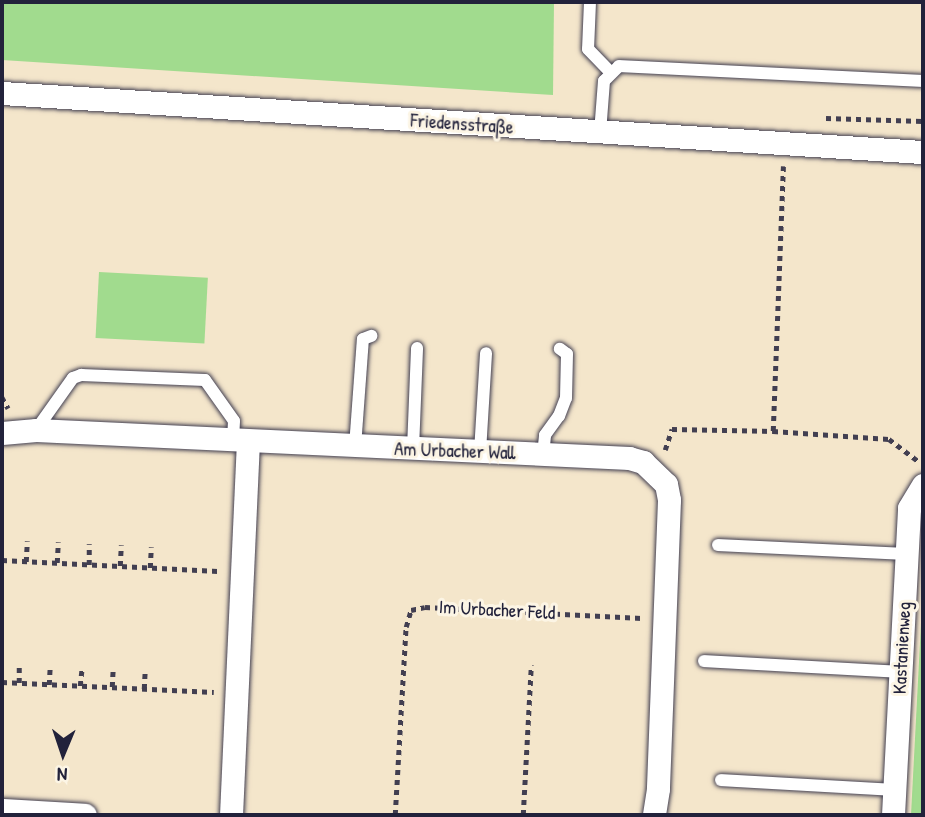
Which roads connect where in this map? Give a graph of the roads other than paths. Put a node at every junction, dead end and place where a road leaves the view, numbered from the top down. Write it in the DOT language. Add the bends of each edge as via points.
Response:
graph roads {
  1 [pos="590,2"];
  2 [pos="610,72"];
  3 [pos="923,81"];
  4 [pos="2,93"];
  5 [pos="600,133"];
  6 [pos="923,152"];
  7 [pos="371,336"];
  8 [pos="417,348"];
  9 [pos="561,349"];
  10 [pos="486,353"];
  11 [pos="36,430"];
  12 [pos="2,433"];
  13 [pos="241,442"];
  14 [pos="355,447"];
  15 [pos="413,449"];
  16 [pos="480,452"];
  17 [pos="543,455"];
  18 [pos="923,485"];
  19 [pos="718,545"];
  20 [pos="906,554"];
  21 [pos="704,660"];
  22 [pos="901,673"];
  23 [pos="721,780"];
  24 [pos="894,790"];
  25 [pos="2,810"];
  26 [pos="85,815"];
  27 [pos="230,815"];
  28 [pos="654,815"];
  29 [pos="893,815"];
  1 -- 2 [label="lane" via="588,49"];
  2 -- 3 [label="lane" via="636,65"];
  2 -- 5 [label="lane" via="604,81"];
  4 -- 5 [label="street, Friedensstraße"];
  5 -- 6 [label="street, Friedensstraße"];
  7 -- 14 [label="lane" via="363,339"];
  8 -- 15 [label="lane"];
  9 -- 17 [label="lane" via="567,354 566,398 545,435"];
  10 -- 16 [label="lane"];
  11 -- 12 [label="street, Am Urbacher Wall"];
  11 -- 13 [label="street, Am Urbacher Wall"];
  11 -- 13 [label="lane" via="73,377 81,374 205,380 234,421"];
  13 -- 14 [label="street, Am Urbacher Wall"];
  13 -- 27 [label="street" via="242,572"];
  14 -- 15 [label="street, Am Urbacher Wall"];
  15 -- 16 [label="street, Am Urbacher Wall"];
  16 -- 17 [label="street, Am Urbacher Wall"];
  17 -- 28 [label="street, Am Urbacher Wall" via="629,458 643,463 666,484 669,500"];
  18 -- 20 [label="street, Kastanienweg" via="909,508"];
  19 -- 20 [label="lane"];
  20 -- 22 [label="street, Kastanienweg"];
  21 -- 22 [label="lane"];
  22 -- 24 [label="street, Kastanienweg"];
  23 -- 24 [label="lane"];
  24 -- 29 [label="street, Kastanienweg"];
  25 -- 26 [label="street"];
}
